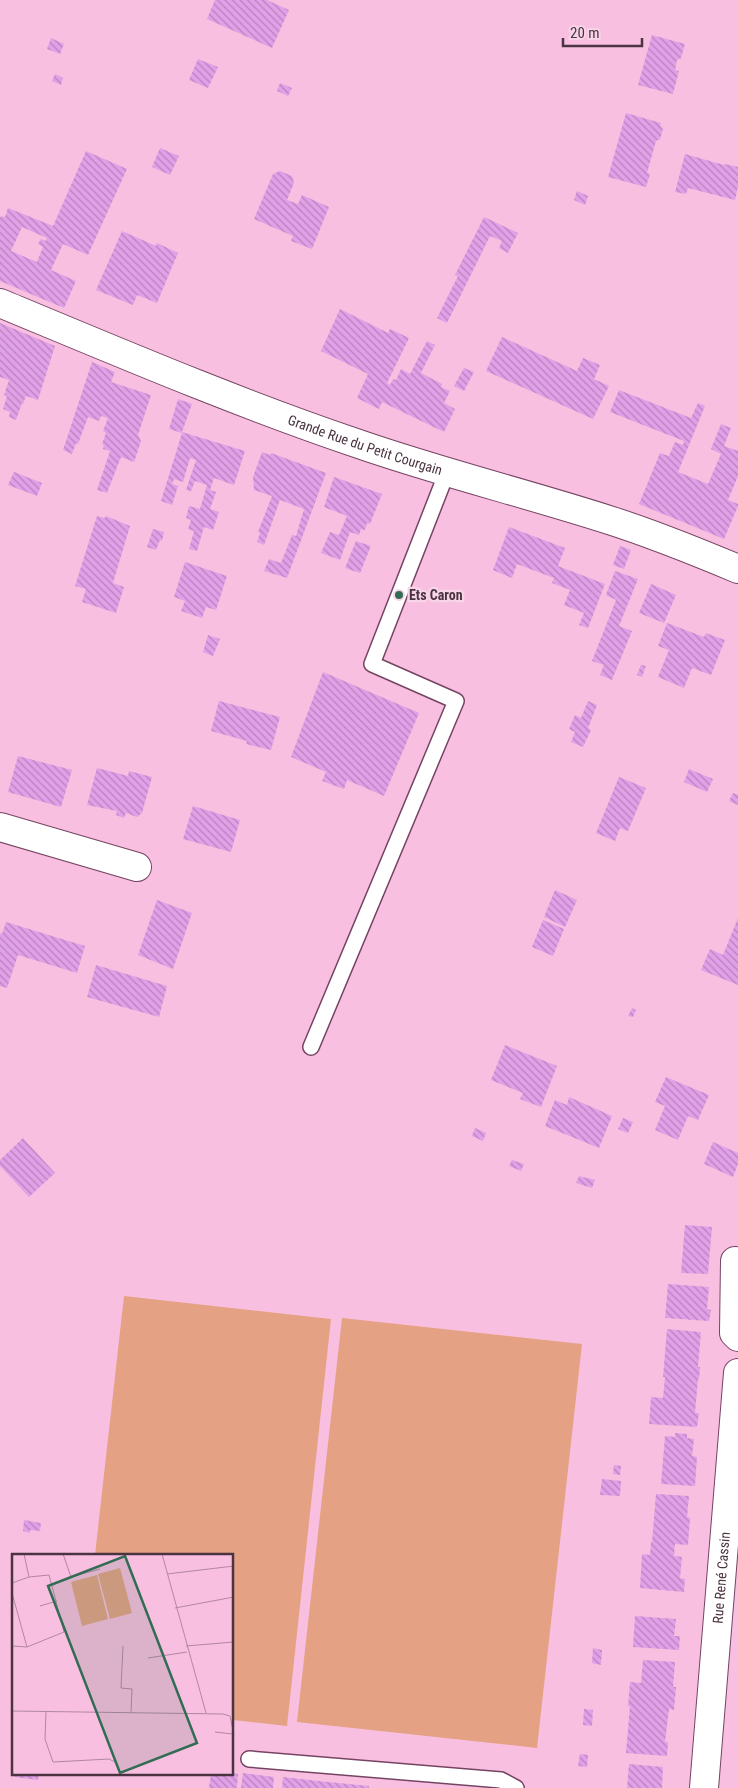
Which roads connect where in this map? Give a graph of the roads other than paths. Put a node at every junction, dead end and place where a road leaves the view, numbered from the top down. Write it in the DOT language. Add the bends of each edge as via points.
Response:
graph roads {
  1 [pos="0,303"];
  2 [pos="447,472"];
  3 [pos="738,569"];
  4 [pos="0,826"];
  5 [pos="137,868"];
  6 [pos="311,1047"];
  7 [pos="735,1261"];
  8 [pos="738,1337"];
  9 [pos="738,1374"];
  10 [pos="727,1633"];
  11 [pos="249,1759"];
  12 [pos="516,1788"];
  13 [pos="704,1788"];
  1 -- 2 [label="street, Grande Rue du Petit Courgain" via="328,434"];
  2 -- 3 [label="street, Grande Rue du Petit Courgain" via="610,520"];
  2 -- 6 [label="lane" via="372,664 456,701"];
  4 -- 5 [label="street"];
  7 -- 8 [label="street" via="734,1333"];
  9 -- 10 [label="street, Rue René Cassin"];
  10 -- 13 [label="street, Rue René Cassin"];
  11 -- 12 [label="lane" via="501,1780"];
}
